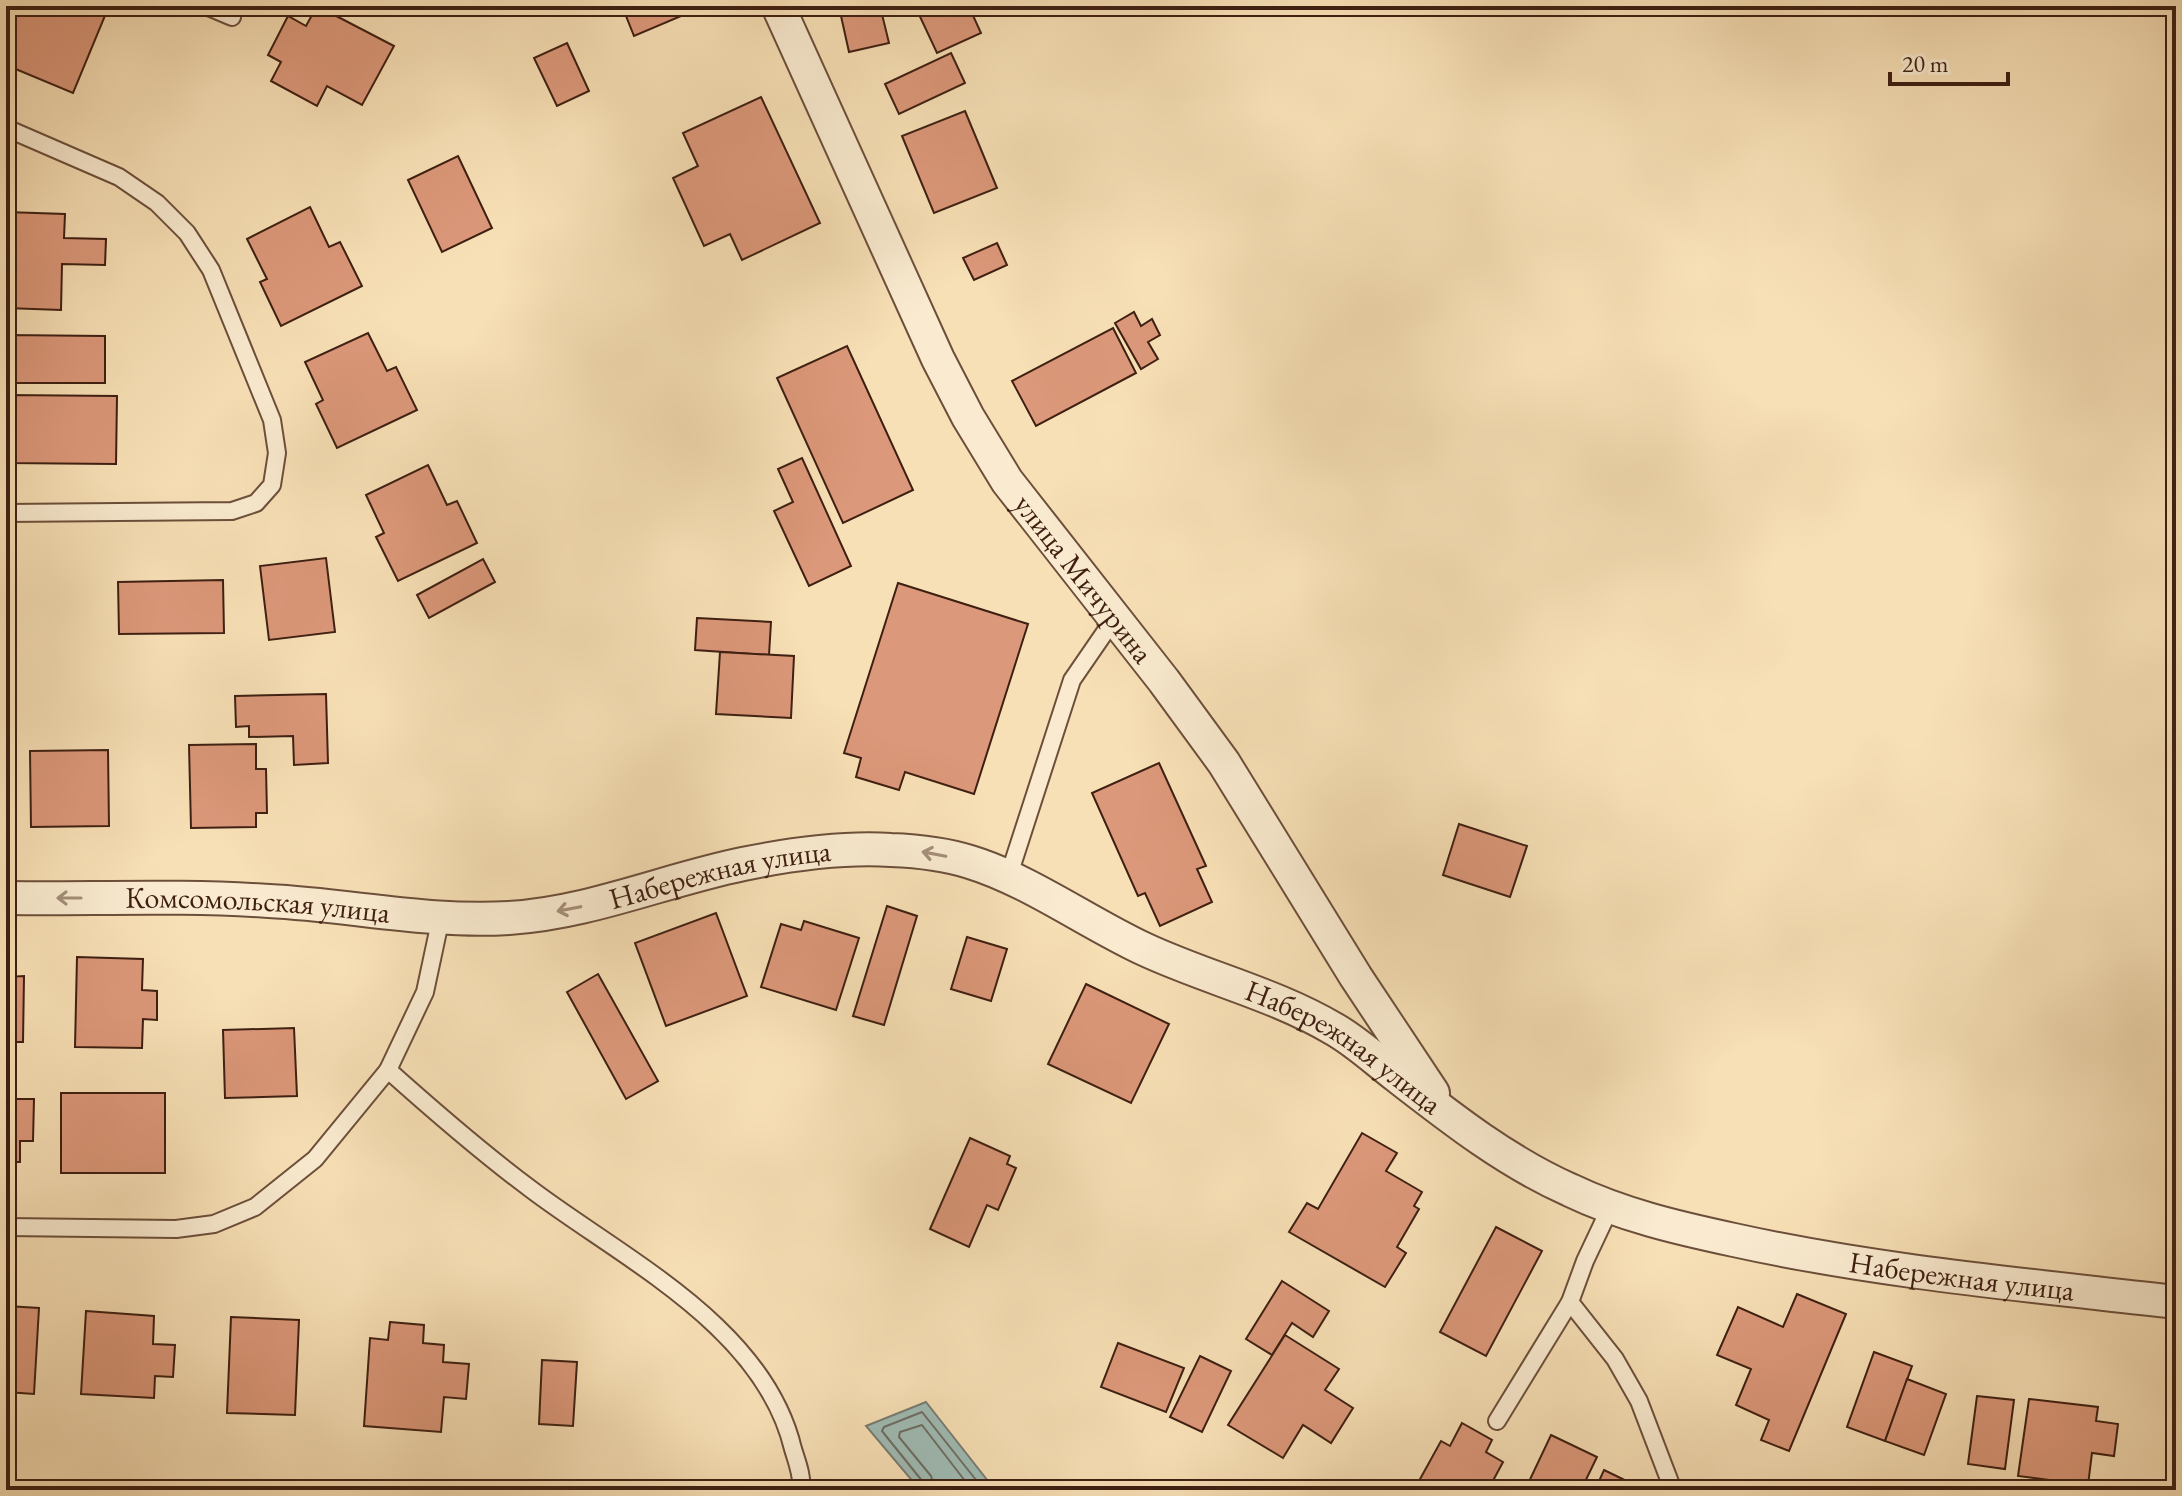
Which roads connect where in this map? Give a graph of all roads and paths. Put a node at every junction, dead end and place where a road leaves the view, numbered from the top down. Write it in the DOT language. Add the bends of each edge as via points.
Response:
graph roads {
  1 [pos="206,6"];
  2 [pos="778,6"];
  3 [pos="232,17"];
  4 [pos="6,128"];
  5 [pos="6,513"];
  6 [pos="1114,619"];
  7 [pos="1008,878"];
  8 [pos="6,898"];
  9 [pos="441,917"];
  10 [pos="510,918"];
  11 [pos="388,1070"];
  12 [pos="1448,1116"];
  13 [pos="1610,1208"];
  14 [pos="6,1227"];
  15 [pos="1570,1302"];
  16 [pos="2176,1302"];
  17 [pos="1497,1421"];
  18 [pos="801,1490"];
  19 [pos="1673,1490"];
  1 -- 3 [label="lane"];
  2 -- 6 [label="street, улица Мичурина" via="968,417 1007,481"];
  4 -- 5 [label="lane" via="119,177 157,203 187,233 211,270 272,420 277,453 272,485 256,503 232,511"];
  6 -- 7 [label="lane" via="1072,680"];
  6 -- 12 [label="street, улица Мичурина" via="1224,763"];
  7 -- 10 [label="street, Набережная улица, one-way" via="970,861 922,852 812,852"];
  7 -- 12 [label="street, Набережная улица" via="1143,949 1337,1030"];
  9 -- 8 [label="street, Комсомольская улица, one-way" via="270,901"];
  9 -- 10 [label="street, Комсомольская улица"];
  9 -- 11 [label="lane" via="425,992"];
  11 -- 14 [label="lane" via="315,1159 255,1207 214,1224 176,1229"];
  11 -- 18 [label="lane" via="502,1168 685,1299 726,1335 768,1385 790,1433"];
  12 -- 13 [label="street, Набережная улица" via="1513,1160"];
  13 -- 15 [label="lane"];
  13 -- 16 [label="street, Набережная улица" via="1769,1248 1888,1269"];
  15 -- 17 [label="lane"];
  15 -- 19 [label="lane" via="1615,1359 1639,1401"];
}
